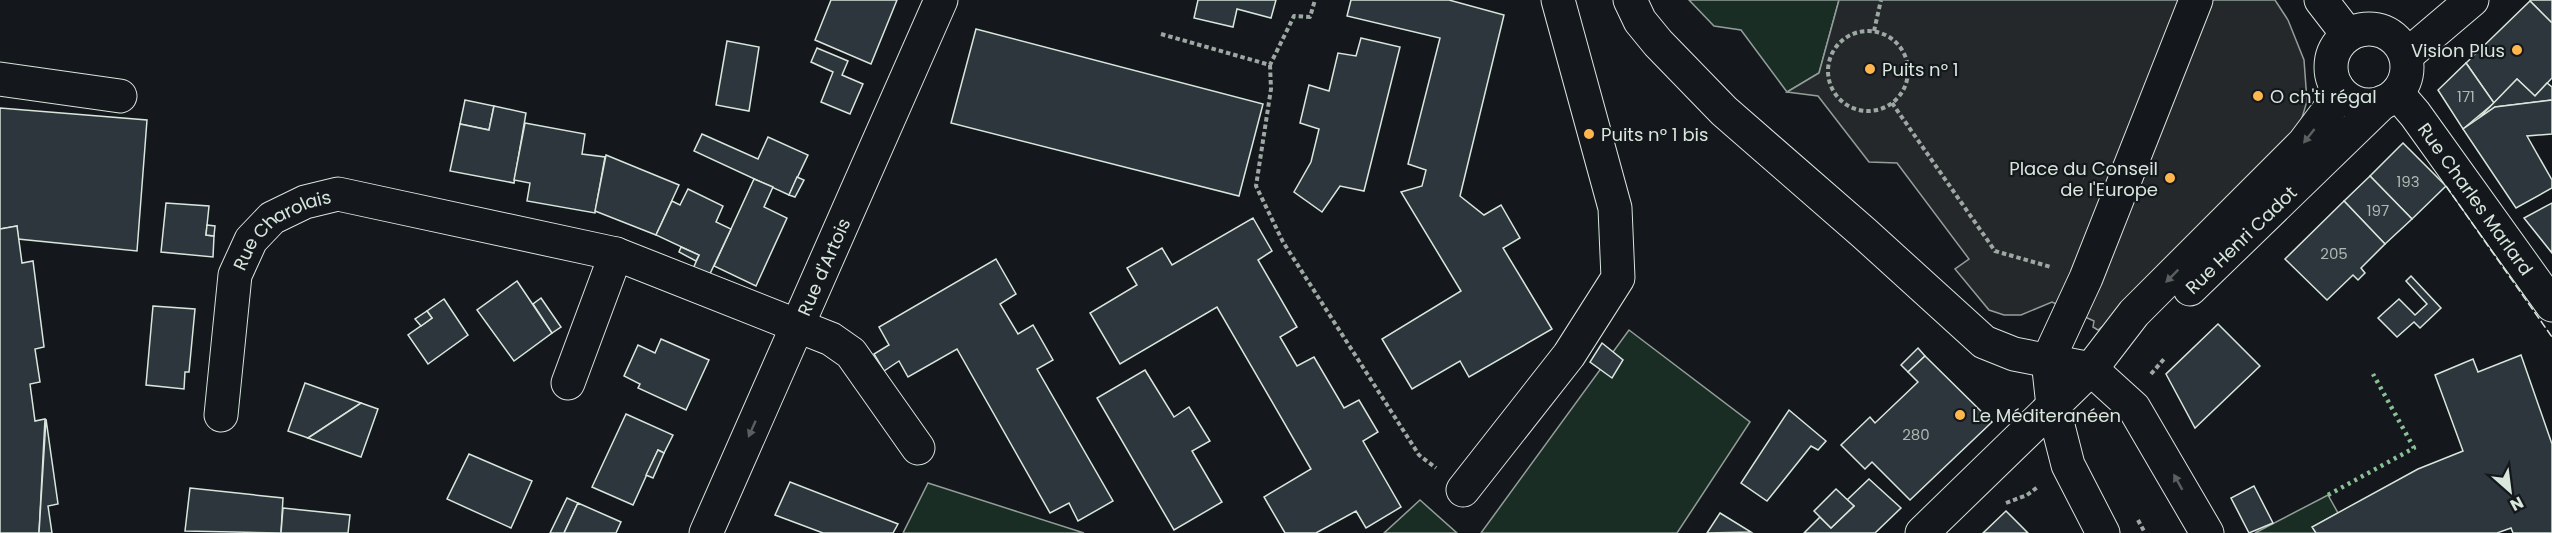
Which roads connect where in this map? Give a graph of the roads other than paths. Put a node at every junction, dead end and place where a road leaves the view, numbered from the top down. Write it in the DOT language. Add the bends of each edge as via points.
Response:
graph roads {
  1 [pos="941,0"];
  2 [pos="1558,0"];
  3 [pos="1630,0"];
  4 [pos="2196,0"];
  5 [pos="2321,0"];
  6 [pos="2472,0"];
  7 [pos="2348,35"];
  8 [pos="2406,56"];
  9 [pos="0,79"];
  10 [pos="2336,86"];
  11 [pos="120,96"];
  12 [pos="2390,98"];
  13 [pos="616,254"];
  14 [pos="2552,305"];
  15 [pos="797,326"];
  16 [pos="2048,360"];
  17 [pos="2091,369"];
  18 [pos="568,383"];
  19 [pos="2053,406"];
  20 [pos="221,415"];
  21 [pos="918,448"];
  22 [pos="1463,490"];
  23 [pos="706,533"];
  24 [pos="1922,533"];
  25 [pos="2103,533"];
  26 [pos="2207,533"];
  1 -- 15 [label="street, Rue d'Artois"];
  2 -- 22 [label="street" via="1614,208 1618,278 1569,355"];
  3 -- 16 [label="street" via="1640,21 1658,43 1724,111 1984,342 2014,354"];
  4 -- 16 [label="street" via="2086,278"];
  5 -- 7 [label="street"];
  6 -- 8 [label="street"];
  7 -- 8 [label="street" via="2371,28 2382,31 2401,45"];
  7 -- 10 [label="street" via="2339,43 2331,64"];
  8 -- 12 [label="street" via="2407,76"];
  9 -- 11 [label="street"];
  10 -- 12 [label="street" via="2353,102 2364,105"];
  10 -- 17 [label="street, Rue Henri Cadot, one-way" via="2331,107 2304,143 2134,313"];
  12 -- 14 [label="street, Rue Charles Marlard" via="2415,114"];
  12 -- 17 [label="street, Rue Henri Cadot" via="2140,338"];
  13 -- 15 [label="street, Rue Charolais"];
  13 -- 18 [label="street"];
  13 -- 20 [label="street, Rue Charolais" via="338,194 305,202 272,218 251,240 235,275"];
  15 -- 21 [label="street, Rue Charolais" via="831,339 851,353"];
  15 -- 23 [label="street, Rue d'Artois, one-way"];
  16 -- 17 [label="street"];
  16 -- 19 [label="street"];
  17 -- 19 [label="street, Rue Henri Cadot"];
  26 -- 17 [label="street, one-way" via="2134,408"];
  19 -- 24 [label="street, Rue Henri Cadot"];
  19 -- 25 [label="street" via="2068,465"];
}
